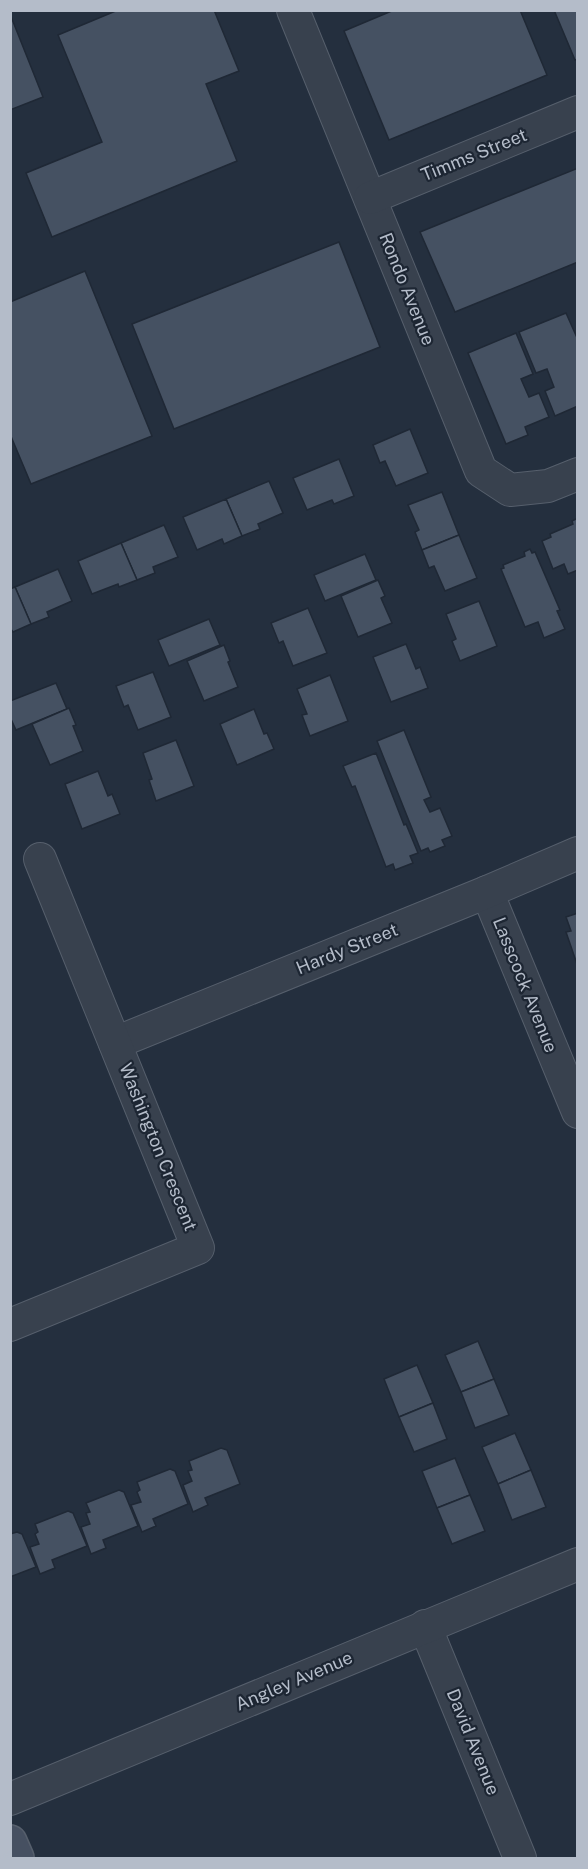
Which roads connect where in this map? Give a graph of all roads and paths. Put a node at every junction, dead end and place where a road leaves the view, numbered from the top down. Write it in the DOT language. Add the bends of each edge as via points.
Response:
graph roads {
  1 [pos="293,10"];
  2 [pos="578,112"];
  3 [pos="370,198"];
  4 [pos="578,474"];
  5 [pos="578,853"];
  6 [pos="40,859"];
  7 [pos="487,892"];
  8 [pos="115,1043"];
  9 [pos="578,1112"];
  10 [pos="10,1325"];
  11 [pos="578,1564"];
  12 [pos="425,1626"];
  13 [pos="10,1799"];
  14 [pos="10,1842"];
  15 [pos="17,1858"];
  16 [pos="520,1858"];
  1 -- 3 [label="street, Rondo Avenue"];
  2 -- 3 [label="street, Timms Street"];
  3 -- 4 [label="street, Rondo Avenue" via="481,471 510,490 548,486"];
  5 -- 7 [label="street, Hardy Street"];
  6 -- 8 [label="street, Washington Crescent"];
  7 -- 8 [label="street, Hardy Street"];
  7 -- 9 [label="street, Lasscock Avenue"];
  8 -- 10 [label="street, Washington Crescent" via="198,1248"];
  11 -- 12 [label="street, Angley Avenue"];
  12 -- 13 [label="street, Angley Avenue"];
  12 -- 16 [label="street, David Avenue"];
  14 -- 15 [label="main road"];
}
